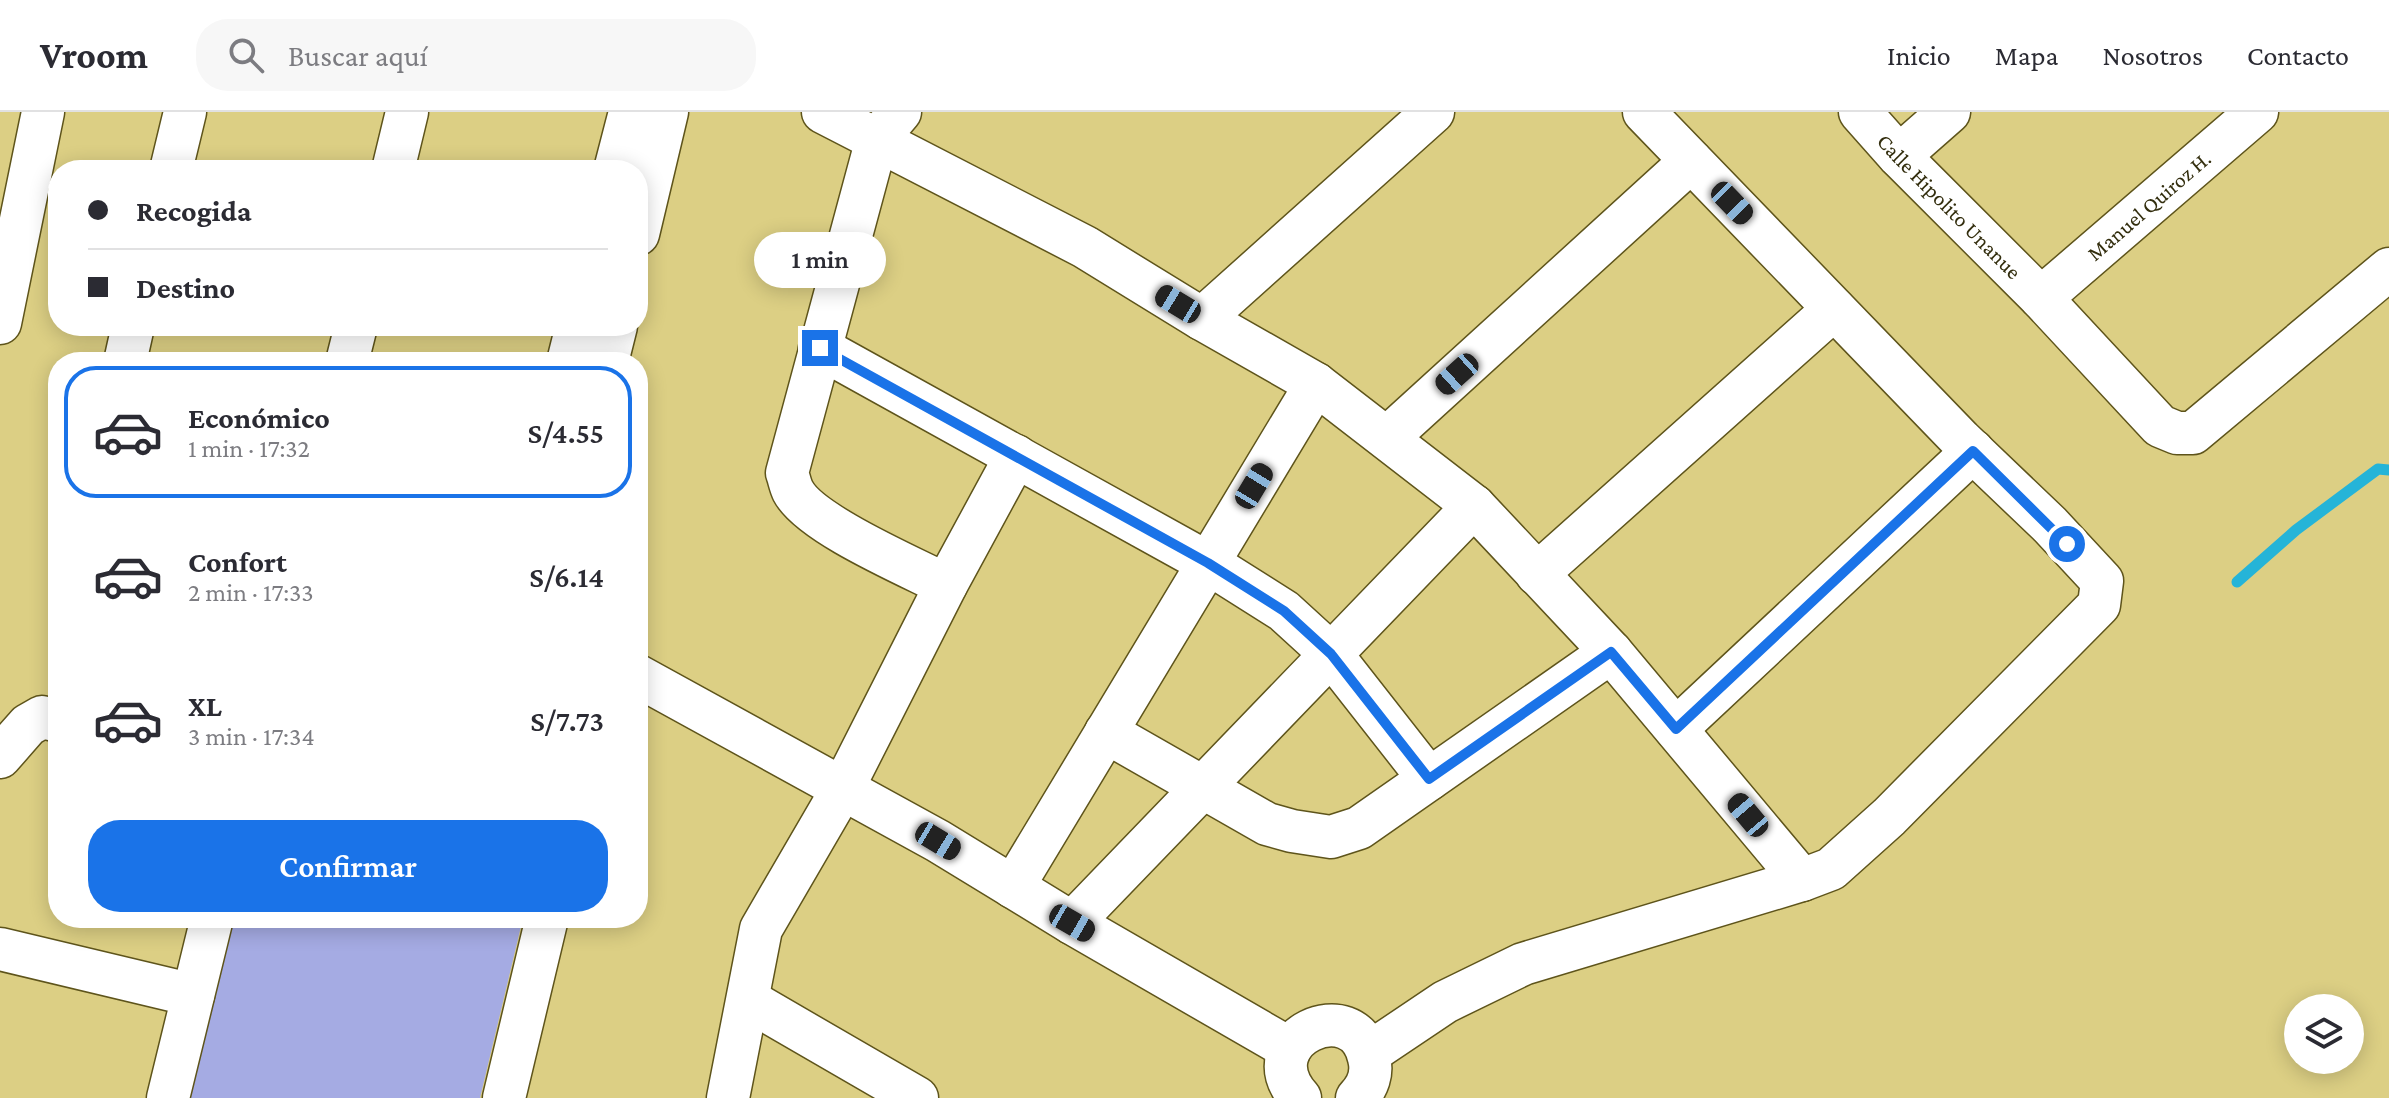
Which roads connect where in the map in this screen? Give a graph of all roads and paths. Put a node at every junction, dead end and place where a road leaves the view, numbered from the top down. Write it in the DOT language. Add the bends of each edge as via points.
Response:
graph roads {
  1 [pos="43,112"];
  2 [pos="185,112"];
  3 [pos="407,112"];
  4 [pos="630,112"];
  5 [pos="667,112"];
  6 [pos="823,112"];
  7 [pos="1433,112"];
  8 [pos="1644,112"];
  9 [pos="1860,112"];
  10 [pos="1949,112"];
  11 [pos="2257,112"];
  12 [pos="888,126"];
  13 [pos="1899,156"];
  14 [pos="173,160"];
  15 [pos="395,160"];
  16 [pos="618,160"];
  17 [pos="1691,161"];
  18 [pos="648,192"];
  19 [pos="2389,269"];
  20 [pos="2041,298"];
  21 [pos="1834,309"];
  22 [pos="1202,319"];
  23 [pos="0,323"];
  24 [pos="820,348"];
  25 [pos="1316,384"];
  26 [pos="1387,438"];
  27 [pos="1973,451"];
  28 [pos="1016,456"];
  29 [pos="1474,506"];
  30 [pos="1208,563"];
  31 [pos="1537,574"];
  32 [pos="946,585"];
  33 [pos="1611,652"];
  34 [pos="1331,654"];
  35 [pos="648,681"];
  36 [pos="48,718"];
  37 [pos="1676,729"];
  38 [pos="1106,732"];
  39 [pos="0,757"];
  40 [pos="1429,779"];
  41 [pos="843,788"];
  42 [pos="1202,788"];
  43 [pos="1802,880"];
  44 [pos="1013,887"];
  45 [pos="1072,923"];
  46 [pos="210,928"];
  47 [pos="545,928"];
  48 [pos="0,949"];
  49 [pos="193,995"];
  50 [pos="748,1000"];
  51 [pos="1290,1049"];
  52 [pos="1369,1053"];
  53 [pos="168,1098"];
  54 [pos="504,1098"];
  55 [pos="728,1098"];
  56 [pos="917,1098"];
  57 [pos="1300,1098"];
  58 [pos="1357,1098"];
  1 -- 23 [label="street"];
  2 -- 14 [label="street"];
  3 -- 15 [label="street"];
  4 -- 16 [label="street"];
  5 -- 18 [label="street"];
  6 -- 12 [label="street"];
  7 -- 22 [label="street"];
  8 -- 17 [label="street"];
  9 -- 13 [label="street, Calle Hipolito Unanue"];
  10 -- 13 [label="street"];
  11 -- 20 [label="street, Manuel Quiroz H."];
  12 -- 22 [label="street"];
  12 -- 24 [label="street"];
  13 -- 20 [label="street, Calle Hipolito Unanue"];
  17 -- 21 [label="street"];
  17 -- 26 [label="street"];
  19 -- 20 [label="street, Calle Hipolito Unanue" via="2193,433 2160,426"];
  21 -- 27 [label="street"];
  21 -- 31 [label="street"];
  22 -- 25 [label="street"];
  24 -- 28 [label="street"];
  24 -- 32 [label="street" via="787,473 793,492 844,534"];
  25 -- 26 [label="street"];
  25 -- 30 [label="street"];
  26 -- 29 [label="street"];
  27 -- 37 [label="street"];
  27 -- 43 [label="street" via="2102,581 2099,605 1889,817 1831,869"];
  28 -- 30 [label="street"];
  28 -- 32 [label="street"];
  29 -- 31 [label="street"];
  29 -- 34 [label="street"];
  30 -- 34 [label="street" via="1284,611"];
  30 -- 38 [label="street"];
  31 -- 33 [label="street"];
  32 -- 41 [label="street"];
  33 -- 37 [label="street"];
  33 -- 40 [label="street"];
  34 -- 40 [label="street"];
  34 -- 42 [label="street"];
  35 -- 41 [label="street"];
  36 -- 39 [label="street" via="28,725"];
  37 -- 43 [label="street"];
  38 -- 42 [label="street"];
  38 -- 44 [label="street"];
  40 -- 42 [label="street" via="1359,828 1331,837 1267,824"];
  41 -- 44 [label="street"];
  41 -- 50 [label="street" via="761,929"];
  42 -- 45 [label="street"];
  43 -- 52 [label="street" via="1523,964 1445,1002"];
  44 -- 45 [label="street"];
  45 -- 51 [label="street"];
  46 -- 49 [label="street"];
  47 -- 54 [label="street"];
  48 -- 49 [label="street"];
  49 -- 53 [label="street"];
  50 -- 55 [label="street"];
  50 -- 56 [label="street"];
  51 -- 52 [label="street" via="1310,1029 1324,1025 1351,1031"];
  51 -- 57 [label="street" via="1287,1076"];
  52 -- 58 [label="street" via="1369,1081"];
}
